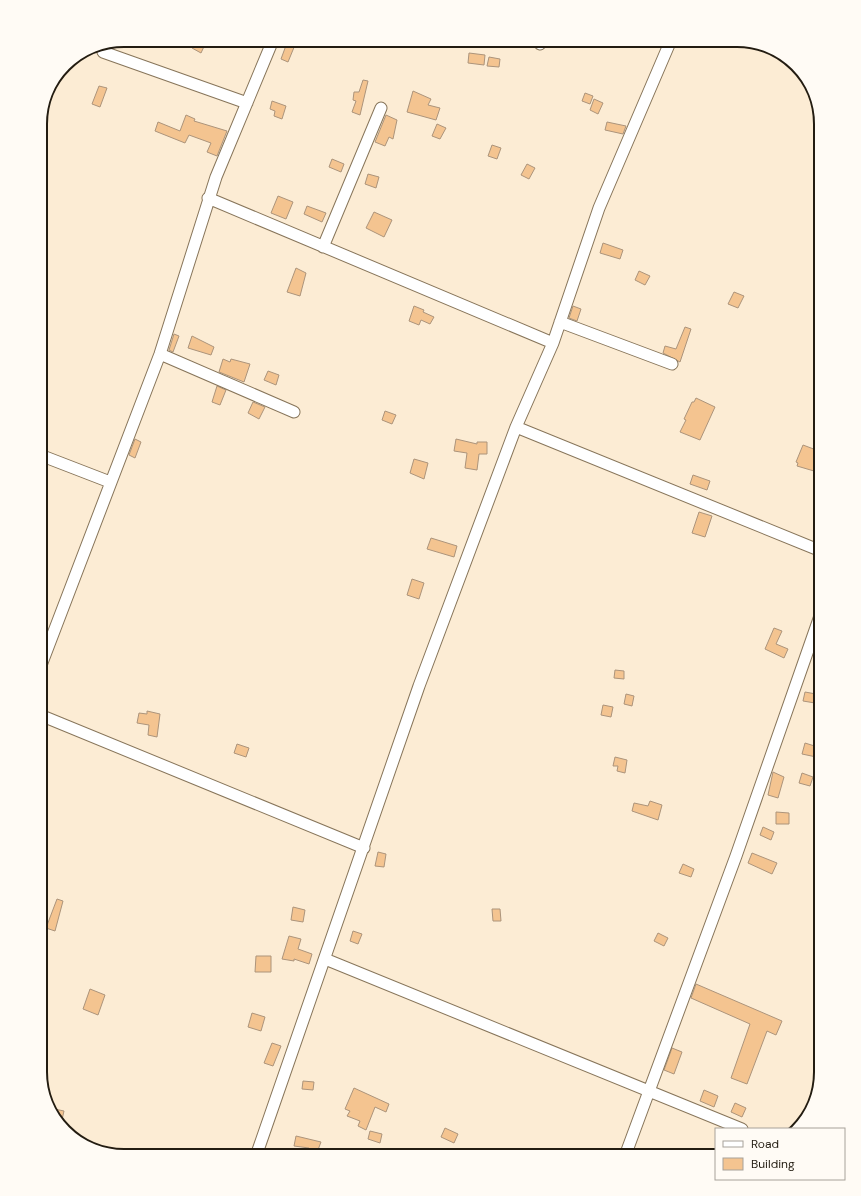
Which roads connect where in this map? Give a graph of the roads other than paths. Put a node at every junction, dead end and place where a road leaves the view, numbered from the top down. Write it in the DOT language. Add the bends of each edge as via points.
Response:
graph roads {
  1 [pos="268,47"];
  2 [pos="668,47"];
  3 [pos="103,52"];
  4 [pos="247,103"];
  5 [pos="381,108"];
  6 [pos="208,198"];
  7 [pos="324,247"];
  8 [pos="560,322"];
  9 [pos="553,343"];
  10 [pos="160,354"];
  11 [pos="672,364"];
  12 [pos="294,412"];
  13 [pos="516,427"];
  14 [pos="47,458"];
  15 [pos="110,482"];
  16 [pos="814,548"];
  17 [pos="814,633"];
  18 [pos="47,649"];
  19 [pos="47,718"];
  20 [pos="364,848"];
  21 [pos="325,959"];
  22 [pos="648,1091"];
  23 [pos="740,1128"];
  24 [pos="258,1149"];
  25 [pos="627,1149"];
  1 -- 4 [label="street"];
  2 -- 8 [label="street" via="599,208"];
  3 -- 4 [label="street"];
  4 -- 6 [label="street"];
  5 -- 7 [label="street"];
  6 -- 7 [label="street"];
  6 -- 10 [label="street"];
  7 -- 9 [label="street"];
  8 -- 9 [label="street"];
  8 -- 11 [label="street"];
  9 -- 13 [label="street"];
  10 -- 12 [label="street"];
  10 -- 15 [label="street"];
  13 -- 16 [label="street"];
  13 -- 20 [label="street" via="419,686"];
  14 -- 15 [label="street"];
  15 -- 18 [label="street"];
  17 -- 22 [label="street" via="736,856"];
  19 -- 20 [label="street"];
  20 -- 21 [label="street"];
  21 -- 22 [label="street"];
  21 -- 24 [label="street"];
  22 -- 23 [label="street"];
  22 -- 25 [label="street"];
}
